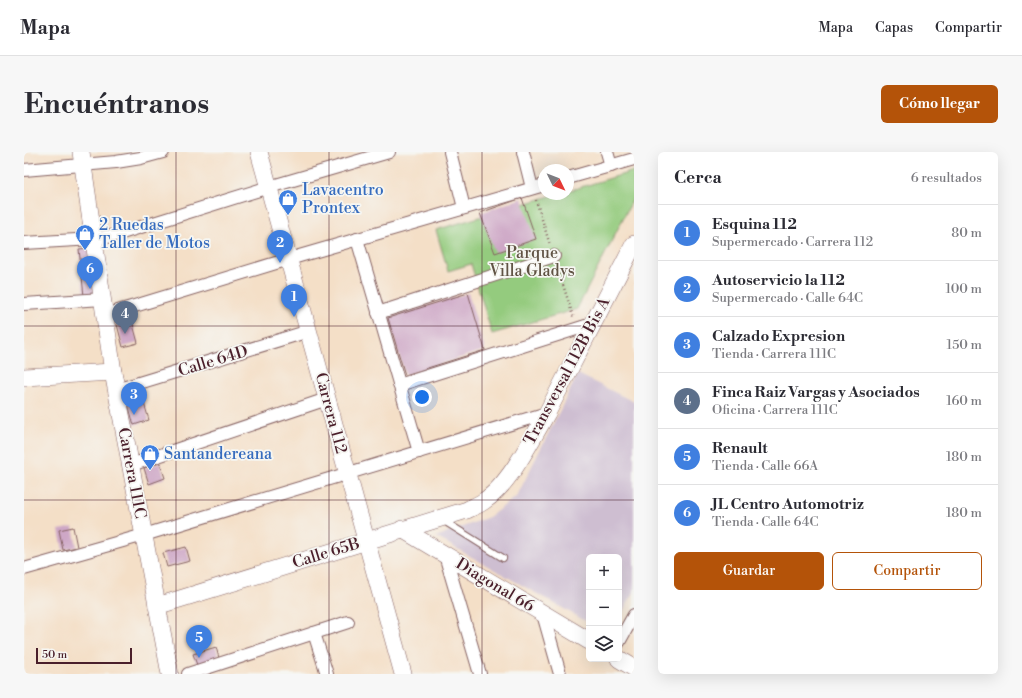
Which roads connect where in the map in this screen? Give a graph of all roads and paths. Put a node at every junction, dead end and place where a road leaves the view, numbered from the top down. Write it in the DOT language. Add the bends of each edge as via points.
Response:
graph roads {
  1 [pos="163,152"];
  2 [pos="259,152"];
  3 [pos="389,152"];
  4 [pos="450,152"];
  5 [pos="523,152"];
  6 [pos="608,152"];
  7 [pos="82,159"];
  8 [pos="634,159"];
  9 [pos="611,166"];
  10 [pos="24,170"];
  11 [pos="574,176"];
  12 [pos="269,187"];
  13 [pos="538,187"];
  14 [pos="464,208"];
  15 [pos="94,239"];
  16 [pos="357,239"];
  17 [pos="24,244"];
  18 [pos="634,244"];
  19 [pos="554,256"];
  20 [pos="289,259"];
  21 [pos="102,299"];
  22 [pos="24,304"];
  23 [pos="378,313"];
  24 [pos="105,315"];
  25 [pos="592,324"];
  26 [pos="309,331"];
  27 [pos="113,372"];
  28 [pos="24,377"];
  29 [pos="399,385"];
  30 [pos="116,390"];
  31 [pos="327,399"];
  32 [pos="547,413"];
  33 [pos="419,452"];
  34 [pos="131,465"];
  35 [pos="348,473"];
  36 [pos="492,494"];
  37 [pos="439,518"];
  38 [pos="402,529"];
  39 [pos="144,535"];
  40 [pos="366,541"];
  41 [pos="445,555"];
  42 [pos="503,558"];
  43 [pos="24,569"];
  44 [pos="157,606"];
  45 [pos="543,614"];
  46 [pos="634,615"];
  47 [pos="348,622"];
  48 [pos="314,633"];
  49 [pos="622,637"];
  50 [pos="586,639"];
  51 [pos="622,661"];
  52 [pos="634,668"];
  53 [pos="170,674"];
  54 [pos="188,674"];
  55 [pos="327,674"];
  56 [pos="403,674"];
  57 [pos="480,674"];
  58 [pos="560,674"];
  1 -- 7 [label="street" via="116,162"];
  2 -- 12 [label="street, Carrera 112"];
  3 -- 12 [label="street"];
  4 -- 14 [label="street"];
  5 -- 13 [label="street"];
  6 -- 9 [label="street"];
  7 -- 10 [label="street"];
  7 -- 15 [label="street, Carrera 111C"];
  8 -- 9 [label="street"];
  9 -- 11 [label="street"];
  12 -- 15 [label="street" via="112,236"];
  12 -- 20 [label="street, Carrera 112"];
  13 -- 14 [label="street"];
  14 -- 16 [label="street"];
  15 -- 17 [label="street"];
  15 -- 21 [label="street, Carrera 111C"];
  16 -- 20 [label="street"];
  16 -- 23 [label="street"];
  18 -- 25 [label="street, Transversal 112B Bis A"];
  19 -- 23 [label="street"];
  20 -- 24 [label="street"];
  20 -- 26 [label="street, Carrera 112"];
  21 -- 22 [label="street"];
  21 -- 24 [label="street, Carrera 111C"];
  23 -- 29 [label="street"];
  24 -- 27 [label="street, Carrera 111C"];
  25 -- 29 [label="street"];
  25 -- 32 [label="street, Transversal 112B Bis A"];
  26 -- 30 [label="street, Calle 64D"];
  26 -- 31 [label="street, Carrera 112"];
  27 -- 28 [label="street"];
  27 -- 30 [label="street, Carrera 111C"];
  29 -- 33 [label="street"];
  30 -- 34 [label="street, Carrera 111C"];
  31 -- 34 [label="street"];
  31 -- 35 [label="street, Carrera 112"];
  32 -- 33 [label="street"];
  32 -- 36 [label="street, Transversal 112B Bis A" via="517,462"];
  33 -- 35 [label="street"];
  34 -- 39 [label="street, Carrera 111C"];
  35 -- 39 [label="street"];
  35 -- 40 [label="street, Carrera 112"];
  36 -- 37 [label="street, Calle 65B" via="467,510"];
  37 -- 38 [label="street, Calle 65B"];
  37 -- 42 [label="lane"];
  38 -- 40 [label="street, Calle 65B"];
  38 -- 41 [label="street, Diagonal 66"];
  39 -- 43 [label="street"];
  39 -- 44 [label="street, Carrera 111C"];
  40 -- 44 [label="street, Calle 65B"];
  40 -- 56 [label="street, Carrera 112"];
  41 -- 45 [label="street, Diagonal 66"];
  41 -- 57 [label="street"];
  44 -- 53 [label="street, Carrera 111C"];
  45 -- 50 [label="street, Diagonal 66"];
  45 -- 58 [label="street"];
  46 -- 49 [label="street"];
  47 -- 48 [label="street"];
  48 -- 54 [label="street"];
  48 -- 55 [label="street"];
  51 -- 52 [label="street"];
}
